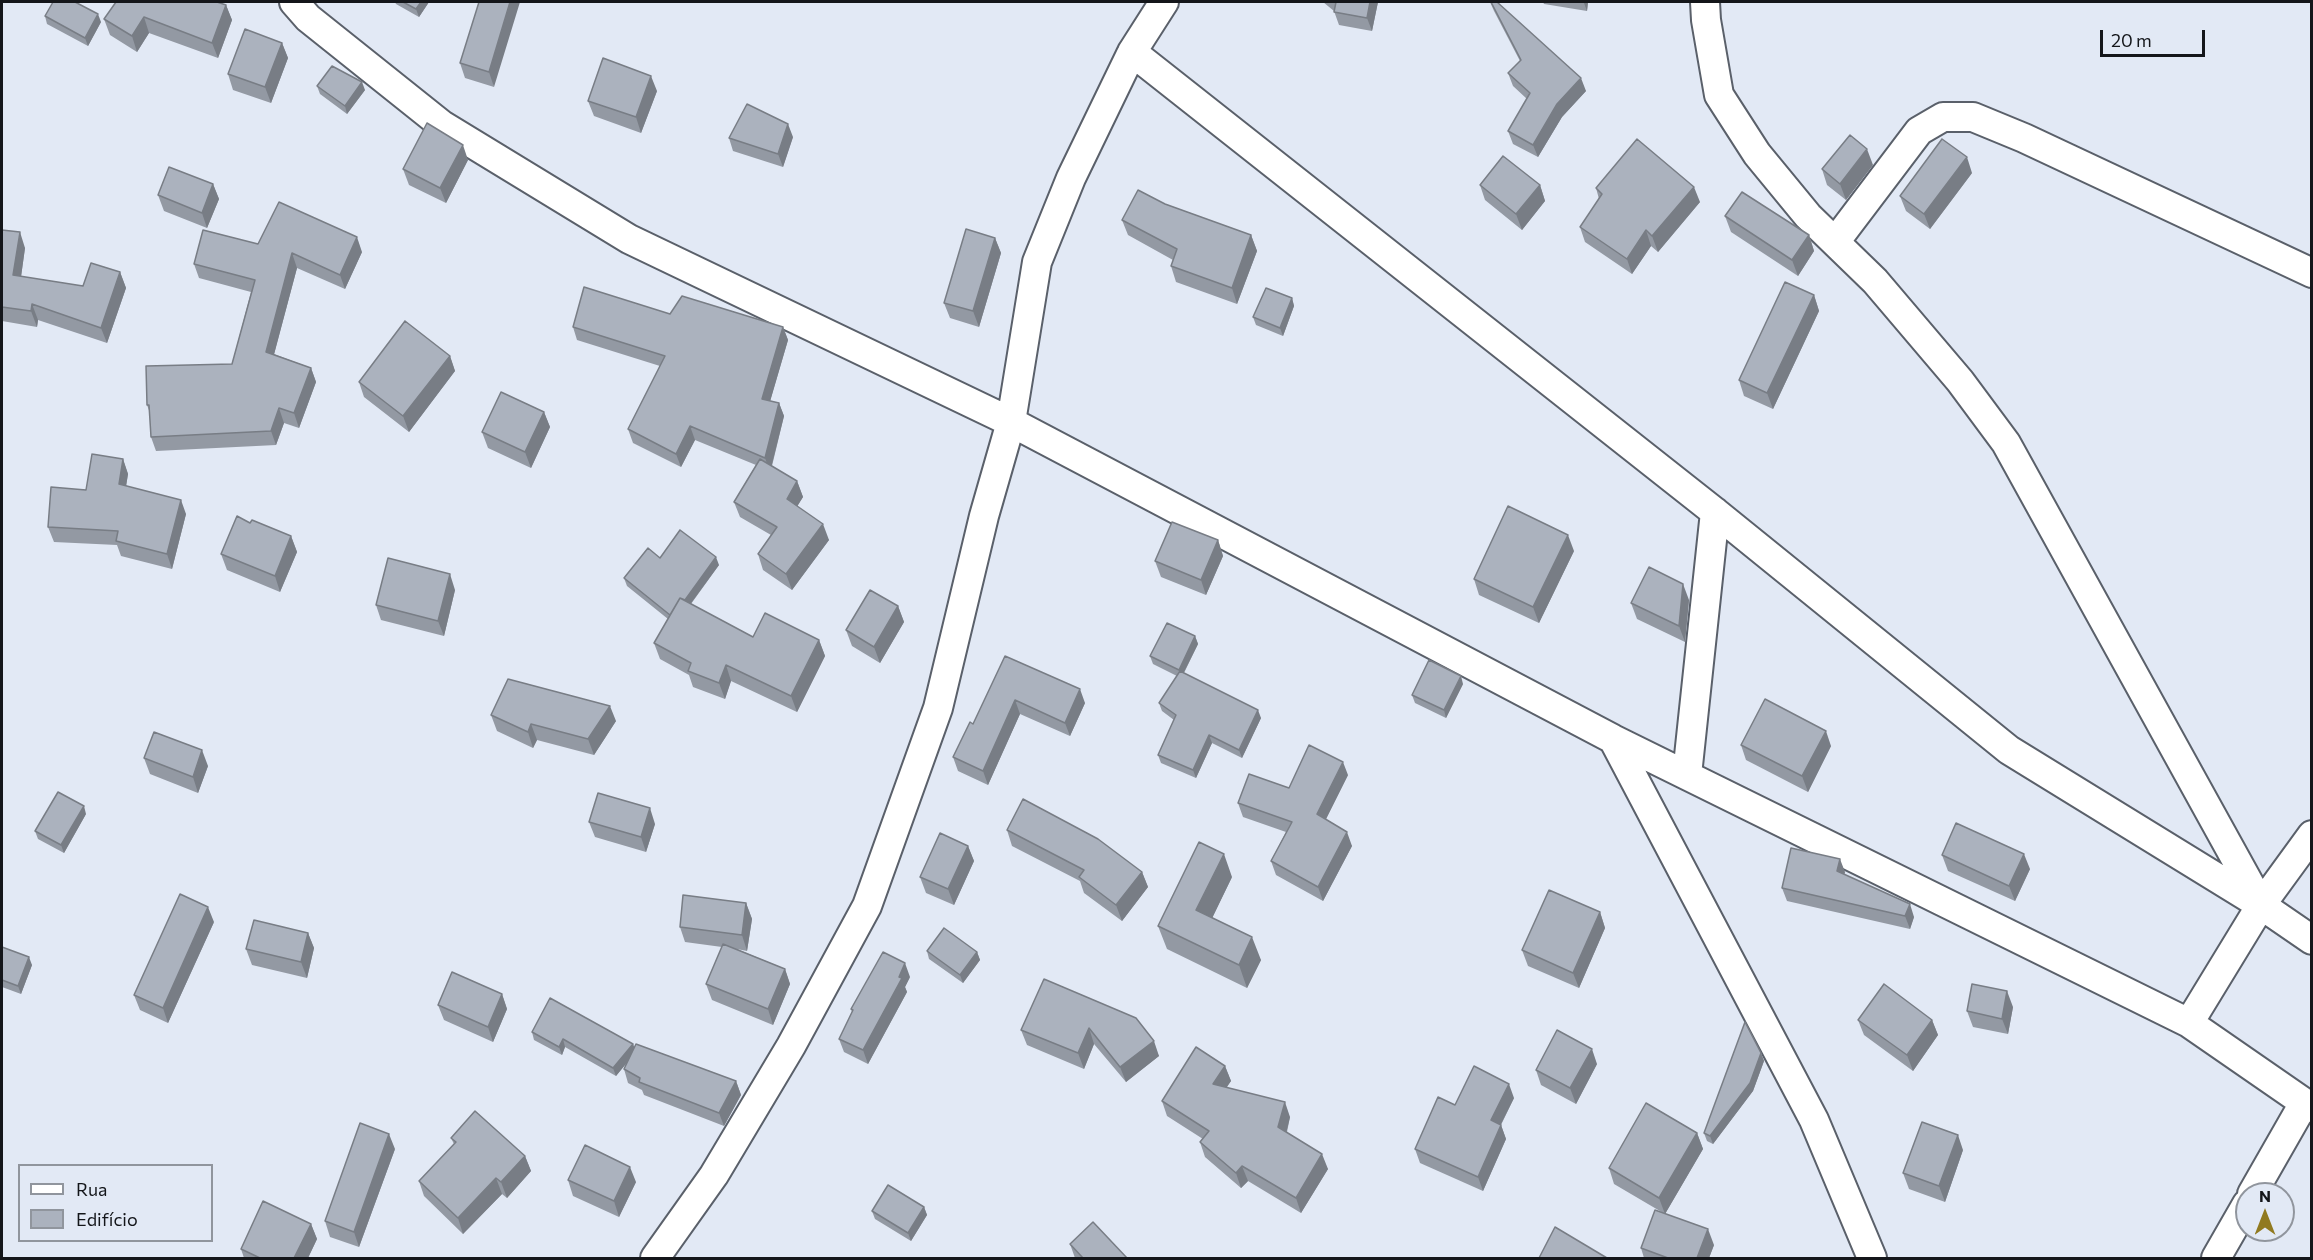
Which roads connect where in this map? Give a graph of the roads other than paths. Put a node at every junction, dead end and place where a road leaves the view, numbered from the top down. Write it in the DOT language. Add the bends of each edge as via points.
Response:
graph roads {
  1 [pos="294,2"];
  2 [pos="1164,2"];
  3 [pos="1705,2"];
  4 [pos="1132,52"];
  5 [pos="1835,242"];
  6 [pos="2312,273"];
  7 [pos="1011,422"];
  8 [pos="1715,512"];
  9 [pos="1612,739"];
  10 [pos="1687,775"];
  11 [pos="2312,835"];
  12 [pos="2261,905"];
  13 [pos="2312,940"];
  14 [pos="2189,1023"];
  15 [pos="2308,1105"];
  16 [pos="2260,1182"];
  17 [pos="2235,1224"];
  18 [pos="655,1258"];
  19 [pos="1872,1258"];
  20 [pos="2216,1258"];
  1 -- 7 [label="street" via="308,18 442,125 629,239"];
  2 -- 4 [label="street"];
  3 -- 5 [label="street" via="1719,95 1757,154"];
  4 -- 7 [label="street" via="1071,178 1037,262"];
  4 -- 8 [label="street"];
  5 -- 6 [label="street" via="1919,131 1943,117 1973,117"];
  5 -- 12 [label="street" via="1890,299 2006,442"];
  7 -- 9 [label="street"];
  7 -- 18 [label="street" via="938,708 867,906 714,1175"];
  8 -- 10 [label="street"];
  8 -- 12 [label="street" via="2009,750"];
  9 -- 10 [label="street"];
  9 -- 19 [label="street" via="1814,1120"];
  10 -- 14 [label="street"];
  11 -- 12 [label="street"];
  12 -- 13 [label="street"];
  12 -- 14 [label="street"];
  14 -- 15 [label="street"];
  15 -- 16 [label="street"];
  17 -- 20 [label="street"];
}
